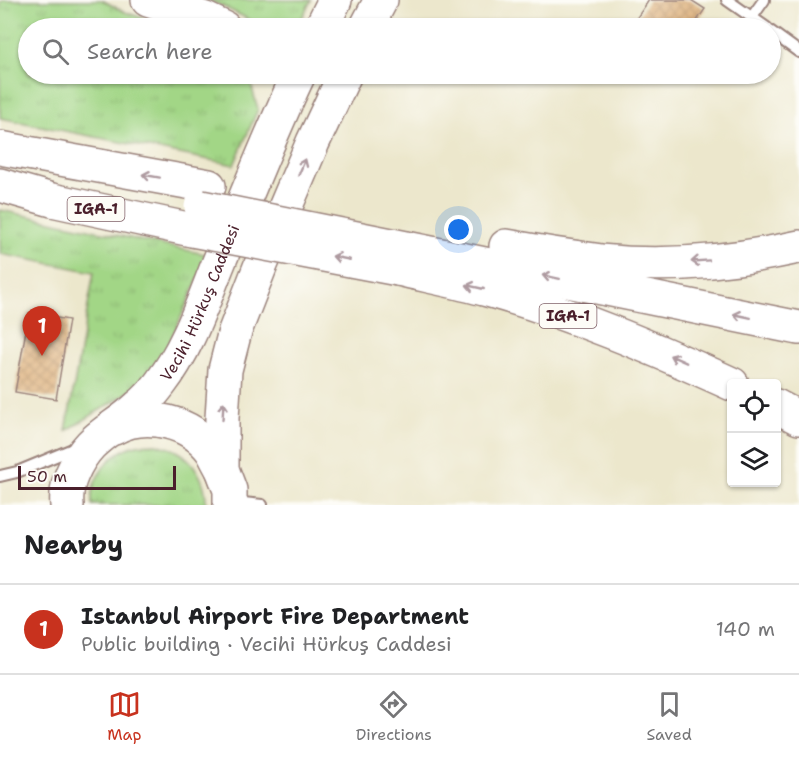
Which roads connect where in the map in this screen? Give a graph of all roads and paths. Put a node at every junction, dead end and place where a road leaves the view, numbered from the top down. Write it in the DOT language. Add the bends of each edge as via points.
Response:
graph roads {
  1 [pos="148,0"];
  2 [pos="335,0"];
  3 [pos="381,0"];
  4 [pos="728,0"];
  5 [pos="764,0"];
  6 [pos="752,17"];
  7 [pos="199,18"];
  8 [pos="326,18"];
  9 [pos="371,18"];
  10 [pos="781,39"];
  11 [pos="799,52"];
  12 [pos="287,84"];
  13 [pos="341,84"];
  14 [pos="0,148"];
  15 [pos="0,166"];
  16 [pos="0,185"];
  17 [pos="201,208"];
  18 [pos="799,247"];
  19 [pos="406,249"];
  20 [pos="799,328"];
  21 [pos="727,382"];
  22 [pos="781,408"];
  23 [pos="799,418"];
  24 [pos="102,434"];
  25 [pos="222,469"];
  26 [pos="0,476"];
  27 [pos="231,503"];
  28 [pos="67,505"];
  29 [pos="262,505"];
  1 -- 7 [label="main road"];
  2 -- 8 [label="main road"];
  3 -- 9 [label="main road"];
  4 -- 6 [label="lane"];
  5 -- 6 [label="lane"];
  10 -- 11 [label="lane"];
  12 -- 24 [label="main road, Vecihi Hürkuş Caddesi" via="263,154 178,357 160,385 138,408"];
  25 -- 13 [label="main road, one-way" via="225,370 235,331"];
  17 -- 14 [label="main road, one-way"];
  15 -- 17 [label="main road"];
  16 -- 17 [label="main road, IGA-1" via="52,200"];
  19 -- 17 [label="main road, IGA-1, one-way, bridge"];
  17 -- 19 [label="main road"];
  18 -- 19 [label="main road, one-way" via="726,260 672,263 603,261 534,251"];
  20 -- 19 [label="main road, one-way"];
  21 -- 19 [label="main road, IGA-1, one-way" via="607,329 485,289"];
  22 -- 23 [label="main road"];
  24 -- 25 [label="main road" via="120,424 140,420 171,423 198,436"];
  24 -- 26 [label="lane"];
  24 -- 28 [label="main road, Vecihi Hürkuş Caddesi" via="77,463 69,481"];
  25 -- 27 [label="main road"];
  27 -- 29 [label="lane"];
}
